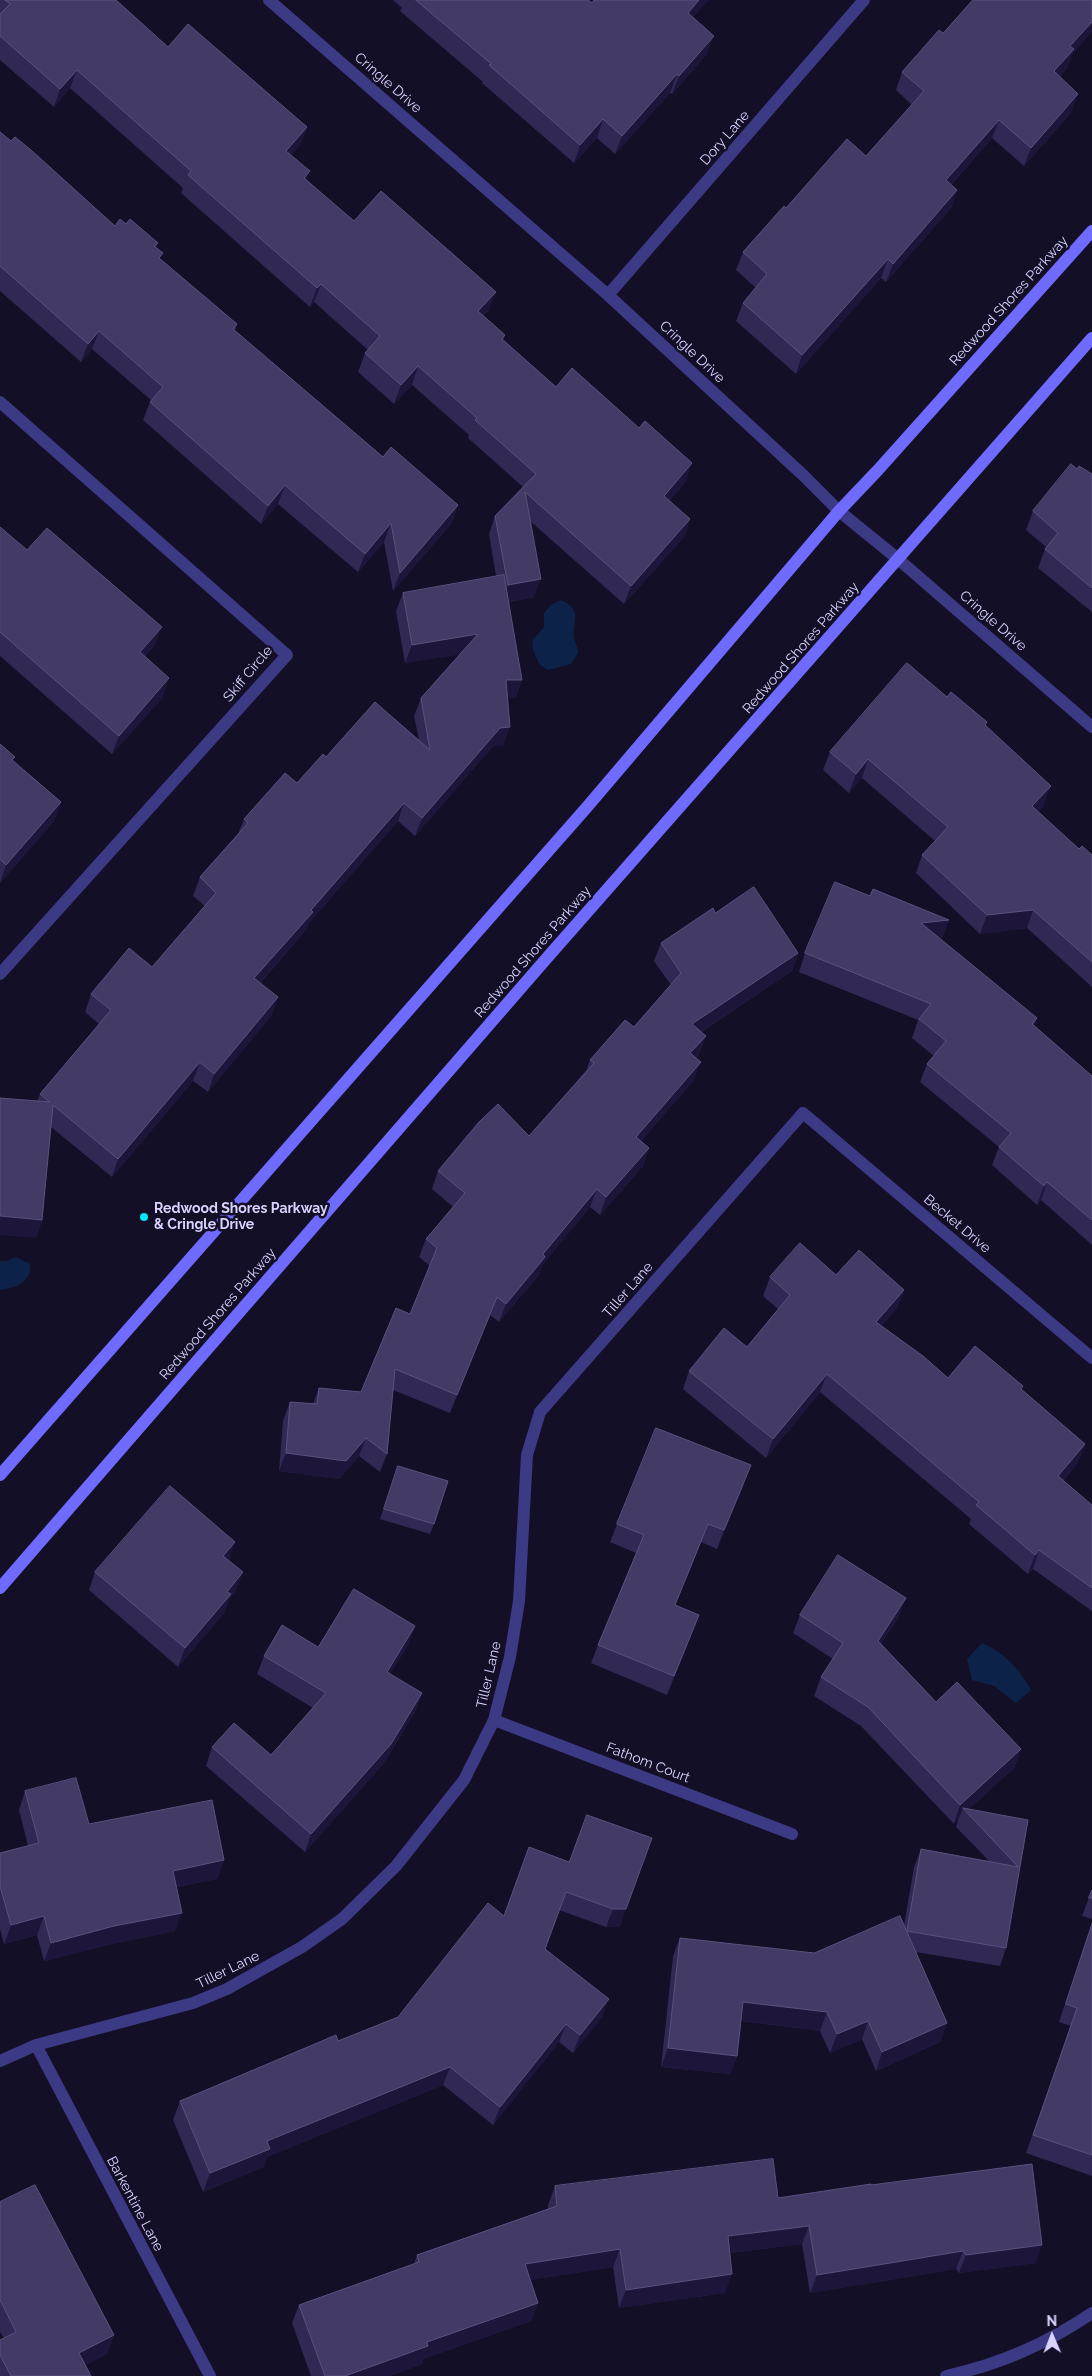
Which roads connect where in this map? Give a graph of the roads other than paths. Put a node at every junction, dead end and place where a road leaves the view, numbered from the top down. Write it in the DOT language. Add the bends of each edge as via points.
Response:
graph roads {
  1 [pos="269,0"];
  2 [pos="864,0"];
  3 [pos="1092,231"];
  4 [pos="608,295"];
  5 [pos="1092,338"];
  6 [pos="0,402"];
  7 [pos="839,511"];
  8 [pos="898,559"];
  9 [pos="1092,727"];
  10 [pos="0,974"];
  11 [pos="803,1113"];
  12 [pos="1092,1358"];
  13 [pos="0,1475"];
  14 [pos="0,1588"];
  15 [pos="494,1720"];
  16 [pos="792,1834"];
  17 [pos="36,2045"];
  18 [pos="0,2061"];
  19 [pos="1092,2313"];
  20 [pos="210,2376"];
  21 [pos="946,2376"];
  1 -- 4 [label="street, Cringle Drive"];
  2 -- 4 [label="street, Dory Lane"];
  3 -- 7 [label="main road, Redwood Shores Parkway"];
  4 -- 7 [label="street, Cringle Drive"];
  5 -- 8 [label="main road, Redwood Shores Parkway"];
  6 -- 10 [label="street, Skiff Circle" via="287,655"];
  7 -- 8 [label="street, Cringle Drive"];
  7 -- 13 [label="main road, Redwood Shores Parkway" via="580,815"];
  8 -- 9 [label="street, Cringle Drive"];
  8 -- 14 [label="main road, Redwood Shores Parkway"];
  11 -- 12 [label="street, Becket Drive"];
  11 -- 15 [label="street, Tiller Lane" via="540,1412 527,1455 520,1601"];
  15 -- 16 [label="street, Fathom Court"];
  15 -- 17 [label="street, Tiller Lane" via="464,1780 396,1866 342,1919 260,1972 193,2004"];
  17 -- 18 [label="street, Tiller Lane"];
  17 -- 20 [label="street, Barkentine Lane"];
  19 -- 21 [label="street" via="1018,2355 984,2368"];
}
